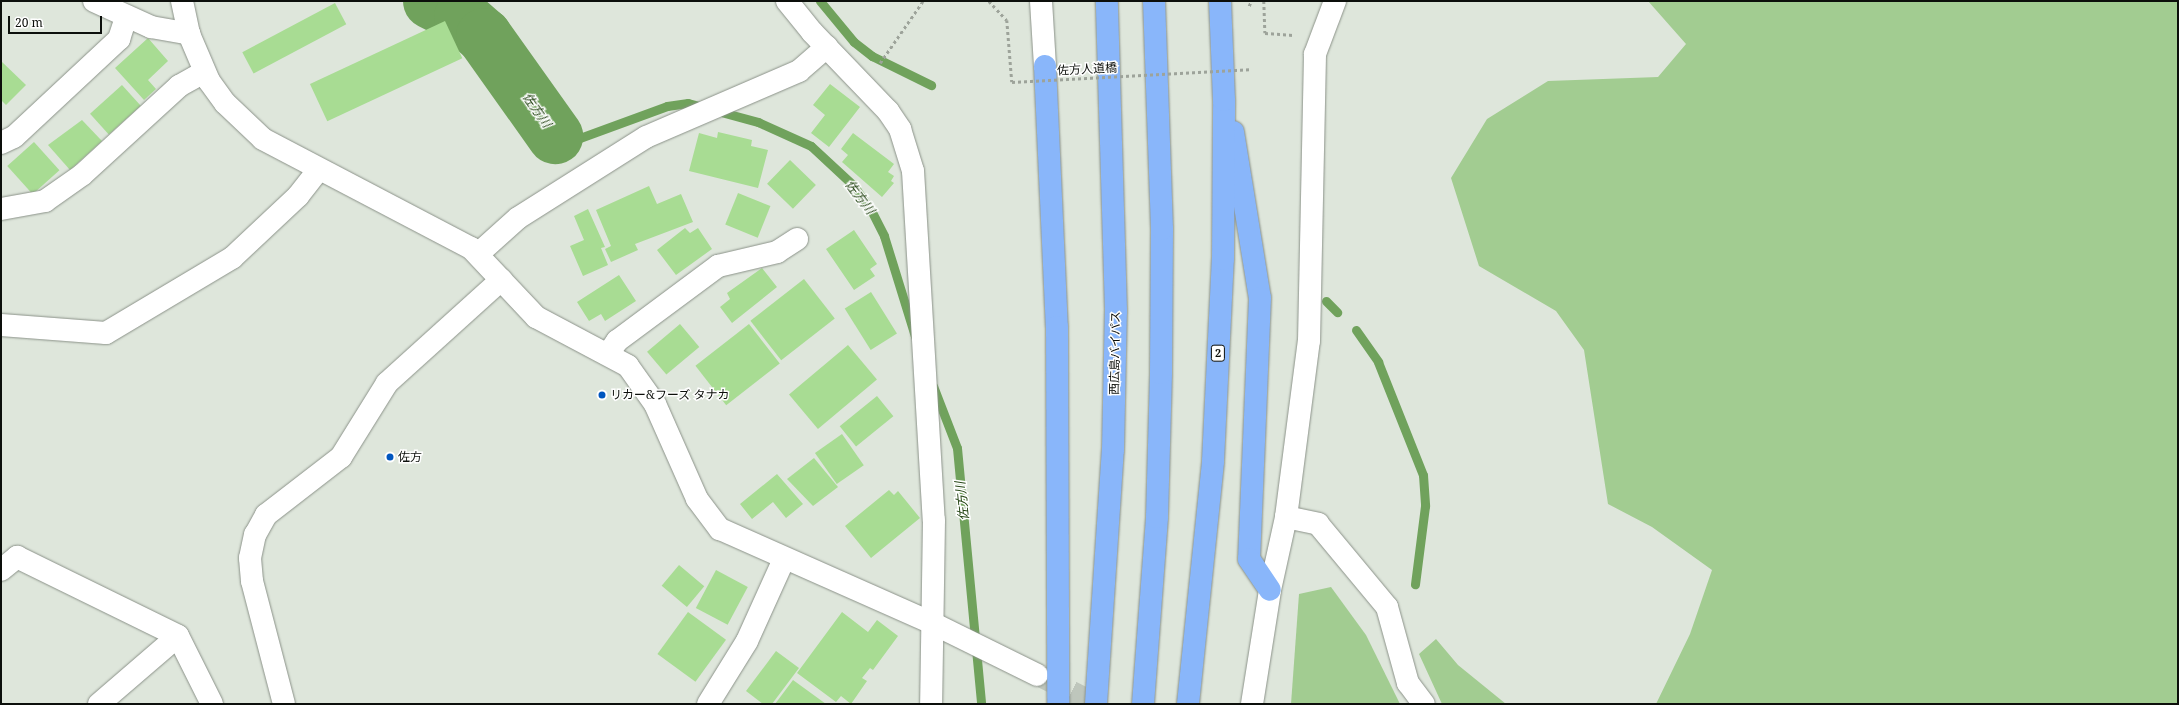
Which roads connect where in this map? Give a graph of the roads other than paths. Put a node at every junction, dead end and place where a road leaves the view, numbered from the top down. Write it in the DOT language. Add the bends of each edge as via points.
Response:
graph roads {
  1 [pos="94,1"];
  2 [pos="182,1"];
  3 [pos="787,1"];
  4 [pos="1041,1"];
  5 [pos="1107,1"];
  6 [pos="1154,1"];
  7 [pos="1220,1"];
  8 [pos="1335,1"];
  9 [pos="126,17"];
  10 [pos="188,34"];
  11 [pos="827,48"];
  12 [pos="1045,66"];
  13 [pos="204,72"];
  14 [pos="1224,100"];
  15 [pos="1,143"];
  16 [pos="319,169"];
  17 [pos="1,209"];
  18 [pos="797,239"];
  19 [pos="479,253"];
  20 [pos="501,280"];
  21 [pos="1,325"];
  22 [pos="608,354"];
  23 [pos="1286,517"];
  24 [pos="784,559"];
  25 [pos="1,570"];
  26 [pos="1270,590"];
  27 [pos="932,623"];
  28 [pos="178,636"];
  29 [pos="1037,675"];
  30 [pos="99,704"];
  31 [pos="212,704"];
  32 [pos="284,704"];
  33 [pos="708,704"];
  34 [pos="931,704"];
  35 [pos="1058,704"];
  36 [pos="1096,704"];
  37 [pos="1143,704"];
  38 [pos="1188,704"];
  39 [pos="1252,704"];
  40 [pos="1424,704"];
  1 -- 9 [label="street"];
  2 -- 10 [label="street"];
  3 -- 11 [label="street"];
  4 -- 12 [label="street"];
  5 -- 36 [label="highway, 西広島バイパス" via="1116,311 1113,450"];
  6 -- 37 [label="highway" via="1162,229 1162,373 1156,517"];
  7 -- 14 [label="highway, 2"];
  8 -- 23 [label="street" via="1315,54 1309,341"];
  9 -- 10 [label="street" via="151,28"];
  9 -- 15 [label="street" via="119,39 14,137"];
  10 -- 13 [label="street"];
  11 -- 19 [label="street" via="799,72 688,117 626,148 518,218"];
  11 -- 27 [label="street" via="888,111 900,130 913,172 934,520"];
  12 -- 35 [label="highway" via="1057,327"];
  13 -- 16 [label="street" via="242,122 263,139"];
  13 -- 17 [label="street" via="179,86 82,175 45,202"];
  14 -- 26 [label="highway, 2" via="1240,157 1260,298 1249,559"];
  14 -- 38 [label="highway, 2" via="1223,259 1213,461"];
  16 -- 19 [label="street"];
  16 -- 21 [label="street" via="298,196 232,258 106,333"];
  18 -- 22 [label="street" via="777,252 718,266 617,341"];
  19 -- 20 [label="street"];
  20 -- 22 [label="street" via="536,317"];
  20 -- 32 [label="street" via="395,374 375,398 341,458 266,515 255,536 250,558 252,581"];
  22 -- 24 [label="street" via="644,384 706,516 737,539"];
  23 -- 26 [label="street"];
  23 -- 40 [label="street" via="1318,524 1387,607 1408,683"];
  24 -- 27 [label="street"];
  24 -- 33 [label="street" via="753,629"];
  25 -- 28 [label="street" via="17,557"];
  26 -- 39 [label="street"];
  27 -- 29 [label="street"];
  27 -- 34 [label="street"];
  28 -- 30 [label="street"];
  28 -- 31 [label="street"];
}
